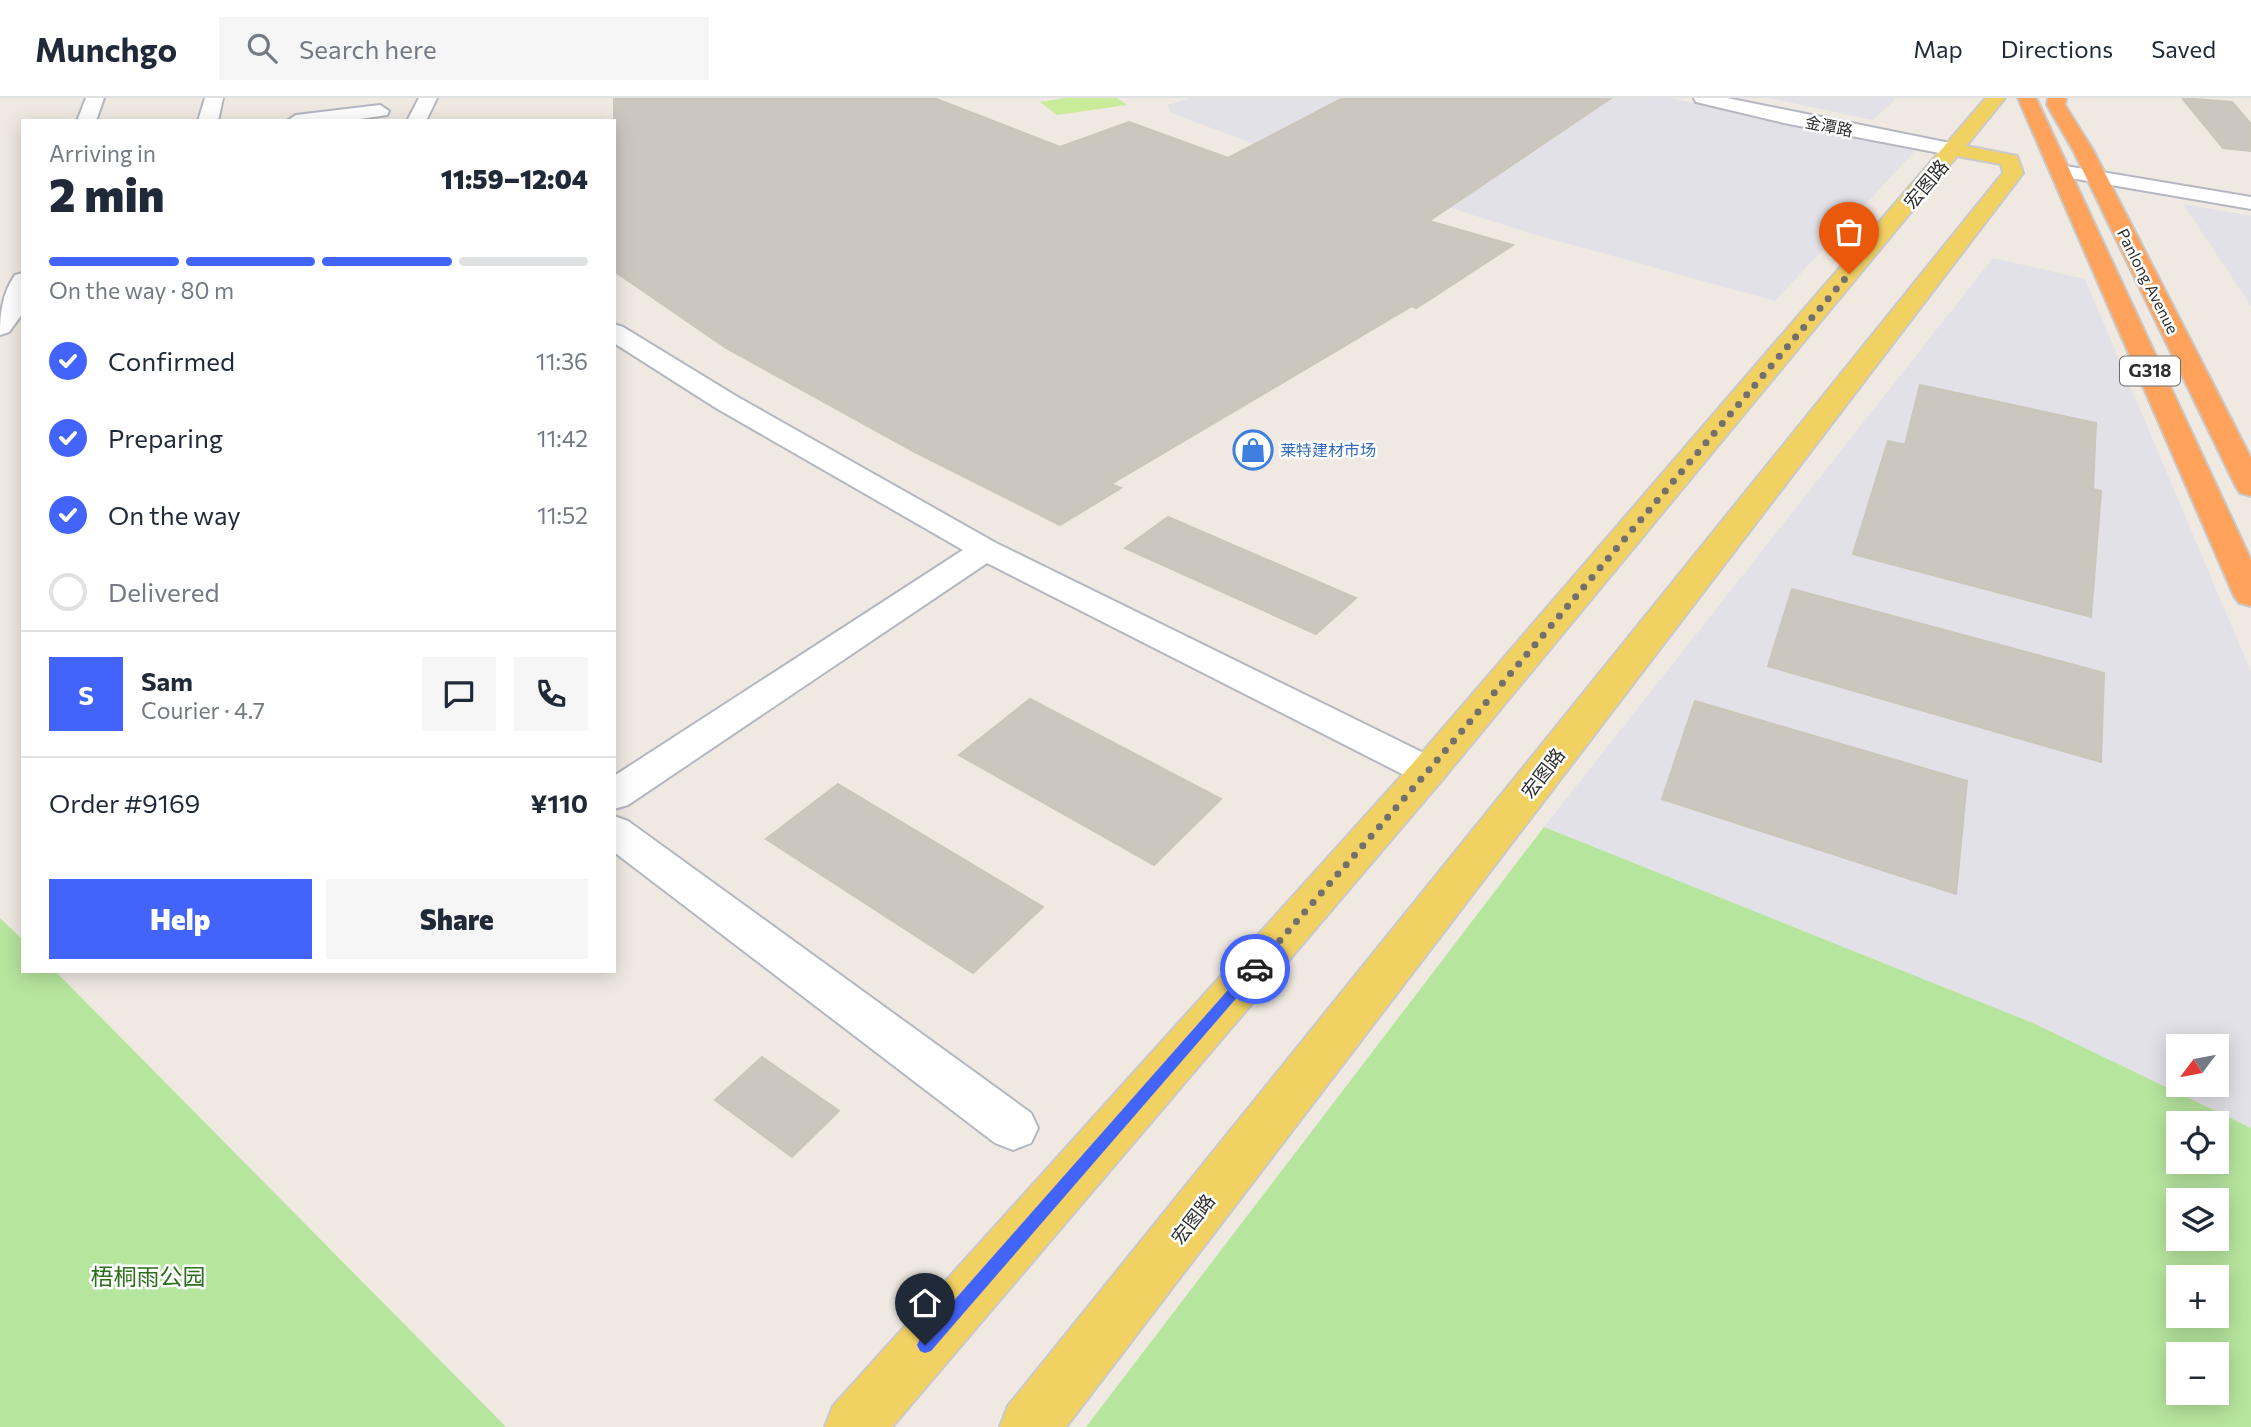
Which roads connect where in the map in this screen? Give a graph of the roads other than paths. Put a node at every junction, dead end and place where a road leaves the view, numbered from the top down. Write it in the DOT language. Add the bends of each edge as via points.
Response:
graph roads {
  1 [pos="95,98"];
  2 [pos="214,98"];
  3 [pos="428,98"];
  4 [pos="1703,98"];
  5 [pos="1996,98"];
  6 [pos="2027,98"];
  7 [pos="2057,98"];
  8 [pos="383,110"];
  9 [pos="87,119"];
  10 [pos="209,119"];
  11 [pos="312,119"];
  12 [pos="417,119"];
  13 [pos="1955,150"];
  14 [pos="2055,159"];
  15 [pos="2096,176"];
  16 [pos="2251,203"];
  17 [pos="21,285"];
  18 [pos="0,327"];
  19 [pos="616,333"];
  20 [pos="2251,487"];
  21 [pos="985,550"];
  22 [pos="2251,596"];
  23 [pos="1428,771"];
  24 [pos="616,794"];
  25 [pos="616,832"];
  26 [pos="1013,1128"];
  27 [pos="853,1427"];
  28 [pos="1029,1427"];
  1 -- 9 [label="street"];
  2 -- 10 [label="street"];
  3 -- 12 [label="street"];
  4 -- 13 [label="street, 金潭路"];
  5 -- 13 [label="main road, 宏图路"];
  6 -- 14 [label="highway, G318"];
  7 -- 15 [label="highway, Panlong Avenue / G318" via="2056,105"];
  8 -- 11 [label="street"];
  13 -- 23 [label="main road, 宏图路"];
  13 -- 28 [label="main road, 宏图路" via="2010,160 2013,173"];
  14 -- 15 [label="street"];
  14 -- 22 [label="highway, G318"];
  15 -- 16 [label="street"];
  15 -- 20 [label="highway, Panlong Avenue / G318"];
  17 -- 18 [label="street"];
  19 -- 21 [label="street" via="726,402"];
  21 -- 23 [label="street"];
  21 -- 24 [label="street"];
  23 -- 27 [label="main road, 宏图路"];
  25 -- 26 [label="street"];
}
